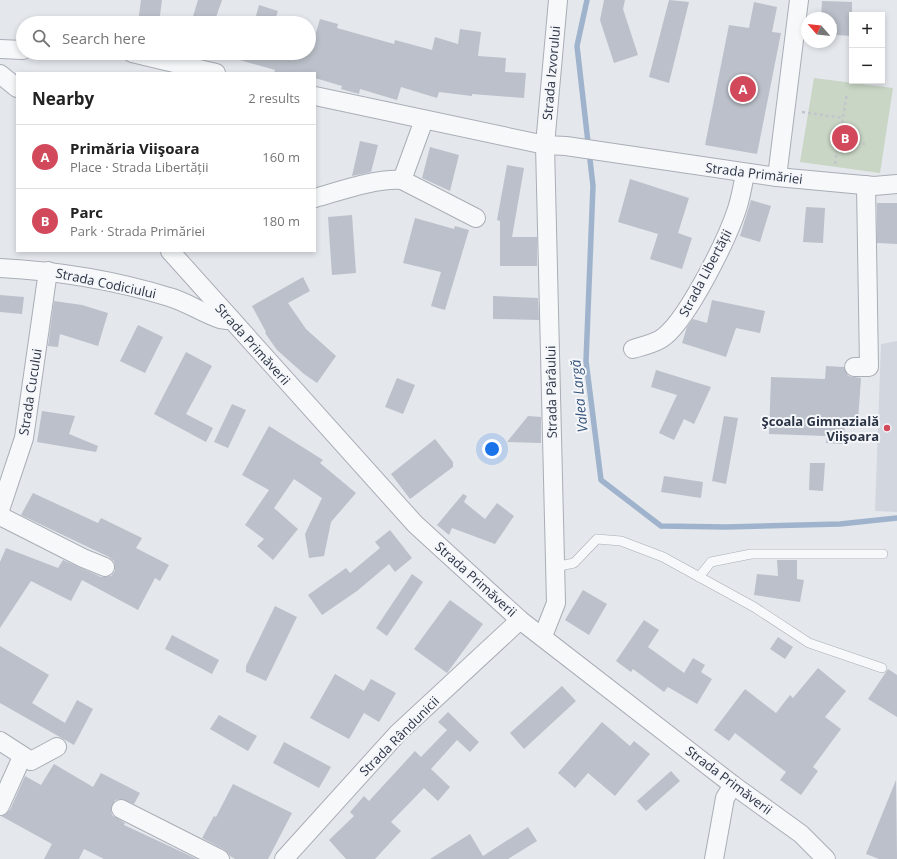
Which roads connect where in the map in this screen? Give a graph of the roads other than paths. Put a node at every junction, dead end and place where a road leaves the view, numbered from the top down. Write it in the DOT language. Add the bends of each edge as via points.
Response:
graph roads {
  1 [pos="558,0"];
  2 [pos="799,0"];
  3 [pos="0,49"];
  4 [pos="16,50"];
  5 [pos="161,60"];
  6 [pos="212,72"];
  7 [pos="0,74"];
  8 [pos="16,87"];
  9 [pos="316,96"];
  10 [pos="424,120"];
  11 [pos="545,146"];
  12 [pos="745,173"];
  13 [pos="777,177"];
  14 [pos="402,180"];
  15 [pos="897,184"];
  16 [pos="866,186"];
  17 [pos="316,198"];
  18 [pos="476,218"];
  19 [pos="171,252"];
  20 [pos="0,268"];
  21 [pos="48,271"];
  22 [pos="231,319"];
  23 [pos="633,349"];
  24 [pos="854,367"];
  25 [pos="0,510"];
  26 [pos="0,516"];
  27 [pos="884,554"];
  28 [pos="105,567"];
  29 [pos="555,567"];
  30 [pos="699,577"];
  31 [pos="520,620"];
  32 [pos="543,636"];
  33 [pos="882,668"];
  34 [pos="0,741"];
  35 [pos="57,747"];
  36 [pos="22,757"];
  37 [pos="733,785"];
  38 [pos="0,806"];
  39 [pos="121,809"];
  40 [pos="220,859"];
  41 [pos="284,859"];
  42 [pos="714,859"];
  43 [pos="826,859"];
  1 -- 11 [label="street, Strada Izvorului"];
  2 -- 13 [label="street"];
  3 -- 4 [label="street"];
  5 -- 6 [label="street"];
  7 -- 8 [label="street"];
  9 -- 10 [label="street, Strada Primăriei"];
  10 -- 11 [label="street, Strada Primăriei"];
  10 -- 14 [label="street"];
  11 -- 12 [label="street, Strada Primăriei" via="566,146"];
  11 -- 29 [label="street, Strada Pârâului"];
  12 -- 13 [label="street, Strada Primăriei"];
  12 -- 23 [label="street, Strada Libertății" via="737,210 728,232 680,320 664,337"];
  13 -- 16 [label="street, Strada Primăriei"];
  14 -- 17 [label="street" via="393,179"];
  14 -- 18 [label="street"];
  15 -- 16 [label="street, Strada Primăriei"];
  16 -- 24 [label="street" via="869,367"];
  19 -- 22 [label="street, Strada Primăverii"];
  20 -- 21 [label="street, Strada Codiciului"];
  21 -- 22 [label="street, Strada Codiciului" via="141,289 171,297 220,319"];
  21 -- 25 [label="street, Strada Cucului" via="24,438"];
  22 -- 31 [label="street, Strada Primăverii" via="415,524"];
  26 -- 28 [label="street"];
  27 -- 30 [label="lane" via="751,554 710,562"];
  29 -- 30 [label="lane" via="574,563 597,539 606,538 621,540 651,552"];
  29 -- 32 [label="street, Strada Pârâului" via="556,603"];
  30 -- 33 [label="lane" via="754,607 809,643"];
  31 -- 32 [label="street, Strada Primăverii"];
  31 -- 41 [label="street, Strada Rândunicii" via="398,733"];
  32 -- 37 [label="street, Strada Primăverii"];
  34 -- 36 [label="street"];
  35 -- 36 [label="street" via="31,760"];
  36 -- 38 [label="street"];
  37 -- 42 [label="street" via="725,798"];
  37 -- 43 [label="street, Strada Primăverii" via="801,834"];
  39 -- 40 [label="street"];
}
